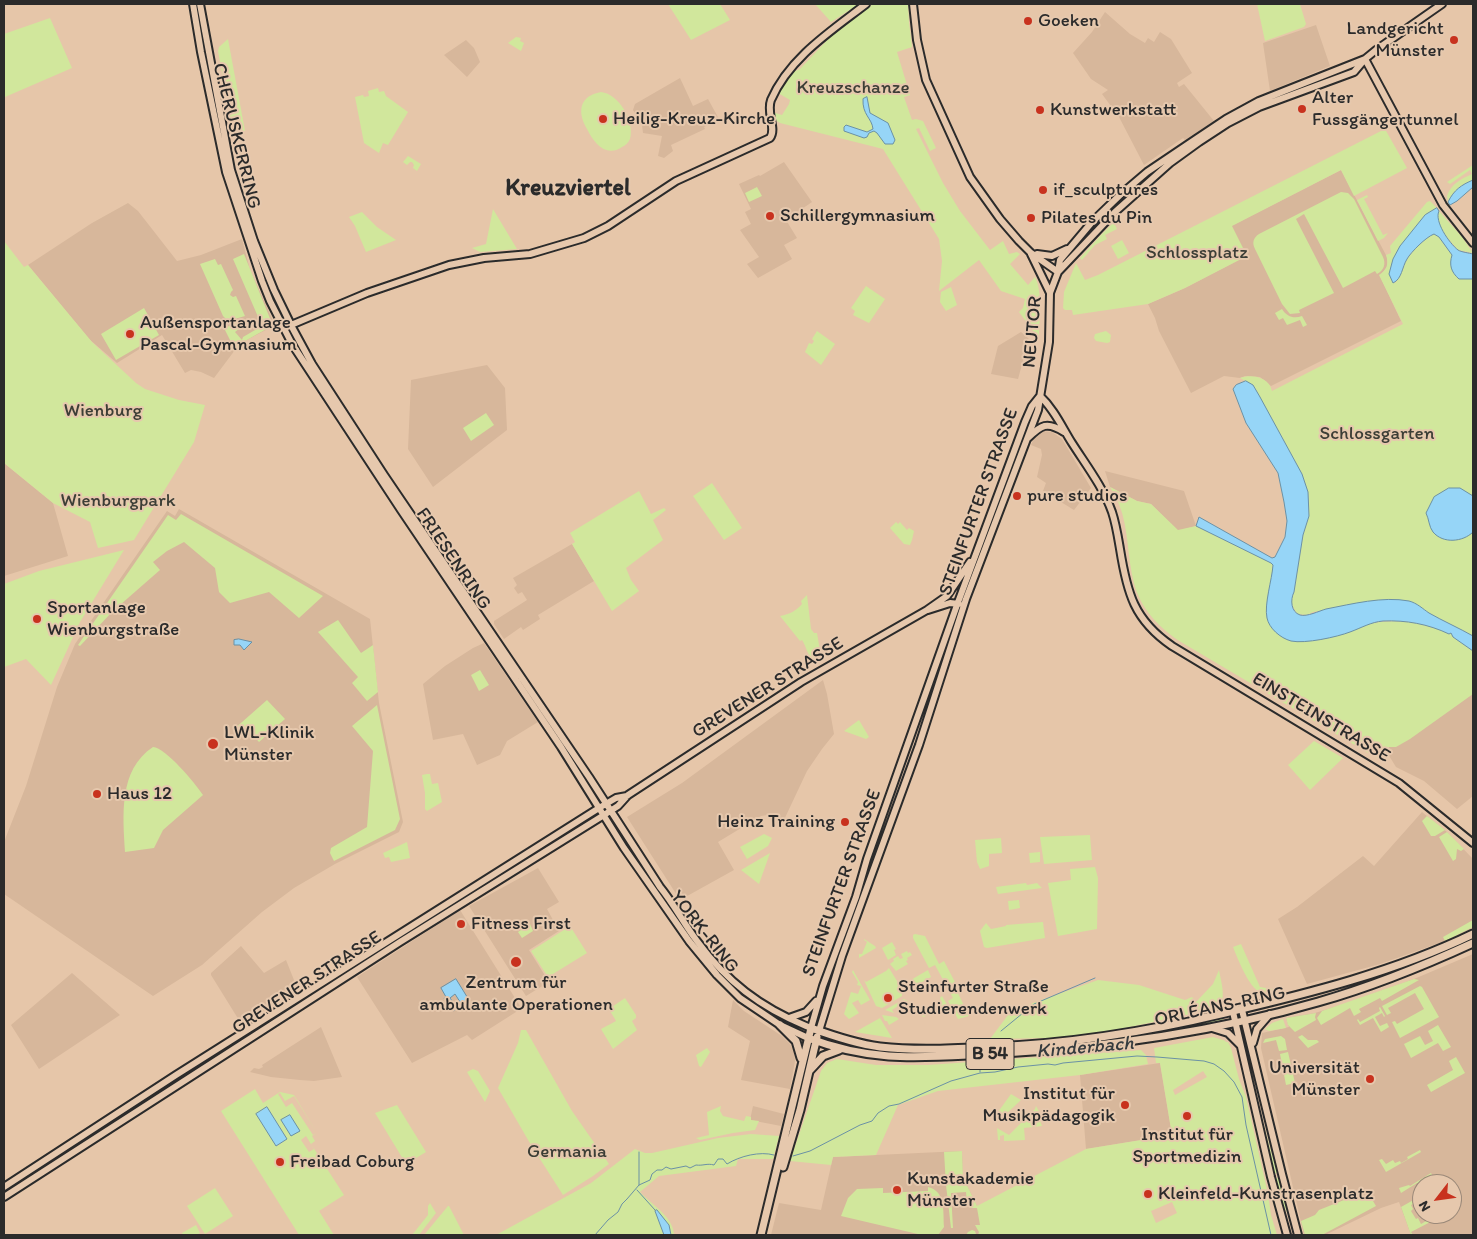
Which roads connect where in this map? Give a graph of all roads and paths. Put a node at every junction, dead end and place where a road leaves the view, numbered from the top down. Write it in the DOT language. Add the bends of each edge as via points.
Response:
graph roads {
  1 [pos="193,4"];
  2 [pos="200,4"];
  3 [pos="866,4"];
  4 [pos="913,4"];
  5 [pos="1442,4"];
  6 [pos="1365,59"];
  7 [pos="1473,243"];
  8 [pos="1071,247"];
  9 [pos="1031,252"];
  10 [pos="1058,272"];
  11 [pos="1050,293"];
  12 [pos="291,325"];
  13 [pos="283,328"];
  14 [pos="1040,396"];
  15 [pos="1067,434"];
  16 [pos="1026,440"];
  17 [pos="978,548"];
  18 [pos="966,599"];
  19 [pos="957,604"];
  20 [pos="927,610"];
  21 [pos="628,796"];
  22 [pos="606,804"];
  23 [pos="599,808"];
  24 [pos="611,810"];
  25 [pos="604,815"];
  26 [pos="1472,843"];
  27 [pos="1473,934"];
  28 [pos="1473,943"];
  29 [pos="819,996"];
  30 [pos="1242,1010"];
  31 [pos="1233,1012"];
  32 [pos="1270,1014"];
  33 [pos="788,1018"];
  34 [pos="1245,1020"];
  35 [pos="1236,1022"];
  36 [pos="780,1025"];
  37 [pos="811,1028"];
  38 [pos="1212,1028"];
  39 [pos="819,1031"];
  40 [pos="808,1038"];
  41 [pos="816,1041"];
  42 [pos="1242,1048"];
  43 [pos="840,1049"];
  44 [pos="1252,1050"];
  45 [pos="802,1066"];
  46 [pos="810,1070"];
  47 [pos="4,1187"];
  48 [pos="4,1198"];
  49 [pos="761,1235"];
  50 [pos="766,1235"];
  51 [pos="1287,1235"];
  52 [pos="1298,1235"];
  1 -- 13 [label="main road, CHERUSKERRING" via="226,172 256,264"];
  2 -- 12 [label="main road, CHERUSKERRING" via="231,170 254,241"];
  3 -- 12 [label="main road" via="823,36 788,74 770,103 773,132 770,138 676,182 584,238 530,254 464,261 430,271"];
  4 -- 9 [label="main road" via="923,70 954,145 985,199"];
  5 -- 6 [label="main road"];
  6 -- 7 [label="main road" via="1447,212"];
  6 -- 8 [label="main road" via="1259,101 1214,127 1133,183 1097,216"];
  6 -- 10 [label="main road" via="1354,72 1254,109 1184,152 1107,219"];
  8 -- 9 [label="main road" via="1052,256"];
  8 -- 10 [label="main road" via="1060,260"];
  9 -- 10 [label="main road"];
  9 -- 11 [label="main road"];
  10 -- 11 [label="main road, NEUTOR"];
  11 -- 14 [label="main road, NEUTOR" via="1048,342"];
  12 -- 22 [label="main road, FRIESENRING" via="312,364 384,475"];
  13 -- 23 [label="main road, FRIESENRING"];
  14 -- 15 [label="main road, EINSTEINSTRASSE"];
  14 -- 16 [label="main road, STEINFURTER STRASSE"];
  14 -- 17 [label="main road, STEINFURTER STRASSE" via="1024,422"];
  15 -- 16 [label="main road" via="1046,425"];
  15 -- 26 [label="main road, EINSTEINSTRASSE" via="1110,506 1124,575 1138,613 1150,629 1172,646 1394,780"];
  16 -- 18 [label="main road, STEINFURTER STRASSE"];
  17 -- 19 [label="main road, STEINFURTER STRASSE"];
  17 -- 20 [label="main road, GREVENER STRASSE" via="952,590"];
  18 -- 19 [label="main road, GREVENER STRASSE"];
  18 -- 39 [label="main road, STEINFURTER STRASSE"];
  19 -- 20 [label="main road, GREVENER STRASSE"];
  19 -- 29 [label="main road, STEINFURTER STRASSE"];
  20 -- 21 [label="main road, GREVENER STRASSE" via="801,682"];
  21 -- 22 [label="main road, GREVENER STRASSE"];
  21 -- 24 [label="main road, GREVENER STRASSE"];
  22 -- 23 [label="main road, GREVENER STRASSE"];
  22 -- 24 [label="main road, FRIESENRING"];
  23 -- 25 [label="main road, FRIESENRING"];
  23 -- 47 [label="main road, GREVENER STRASSE"];
  24 -- 25 [label="main road, GREVENER STRASSE"];
  24 -- 33 [label="main road, YORK-RING" via="691,933 712,959 749,995"];
  25 -- 36 [label="main road, YORK-RING" via="666,910 706,963 740,998"];
  25 -- 48 [label="main road, GREVENER STRASSE" via="400,942"];
  27 -- 30 [label="main road, ORLÉANS-RING / B 54" via="1369,976"];
  28 -- 32 [label="main road, ORLÉANS-RING / B 54" via="1347,993"];
  29 -- 33 [label="main road" via="807,1012"];
  29 -- 37 [label="main road, STEINFURTER STRASSE"];
  30 -- 31 [label="main road, ORLÉANS-RING / B 54"];
  30 -- 34 [label="main road"];
  31 -- 35 [label="main road"];
  31 -- 39 [label="main road, ORLÉANS-RING / B 54" via="1116,1036 1002,1047 882,1047"];
  32 -- 34 [label="main road, ORLÉANS-RING / B 54"];
  32 -- 44 [label="main road" via="1255,1032"];
  33 -- 37 [label="main road, YORK-RING"];
  34 -- 35 [label="main road, ORLÉANS-RING / B 54"];
  34 -- 44 [label="main road"];
  35 -- 38 [label="main road, ORLÉANS-RING / B 54"];
  35 -- 42 [label="main road"];
  36 -- 40 [label="main road, YORK-RING"];
  36 -- 45 [label="main road" via="798,1043"];
  37 -- 39 [label="main road, B 54"];
  37 -- 40 [label="main road, STEINFURTER STRASSE"];
  38 -- 42 [label="main road" via="1230,1035"];
  38 -- 43 [label="main road, ORLÉANS-RING / B 54" via="1125,1042 1017,1052 908,1058 871,1056"];
  39 -- 41 [label="main road, STEINFURTER STRASSE"];
  40 -- 41 [label="main road, ORLÉANS-RING"];
  40 -- 45 [label="main road, STEINFURTER STRASSE"];
  41 -- 43 [label="main road, ORLÉANS-RING"];
  41 -- 46 [label="main road, STEINFURTER STRASSE"];
  42 -- 51 [label="main road"];
  43 -- 46 [label="main road" via="827,1054"];
  44 -- 52 [label="main road"];
  45 -- 49 [label="main road, STEINFURTER STRASSE"];
  46 -- 50 [label="main road, STEINFURTER STRASSE"];
}
